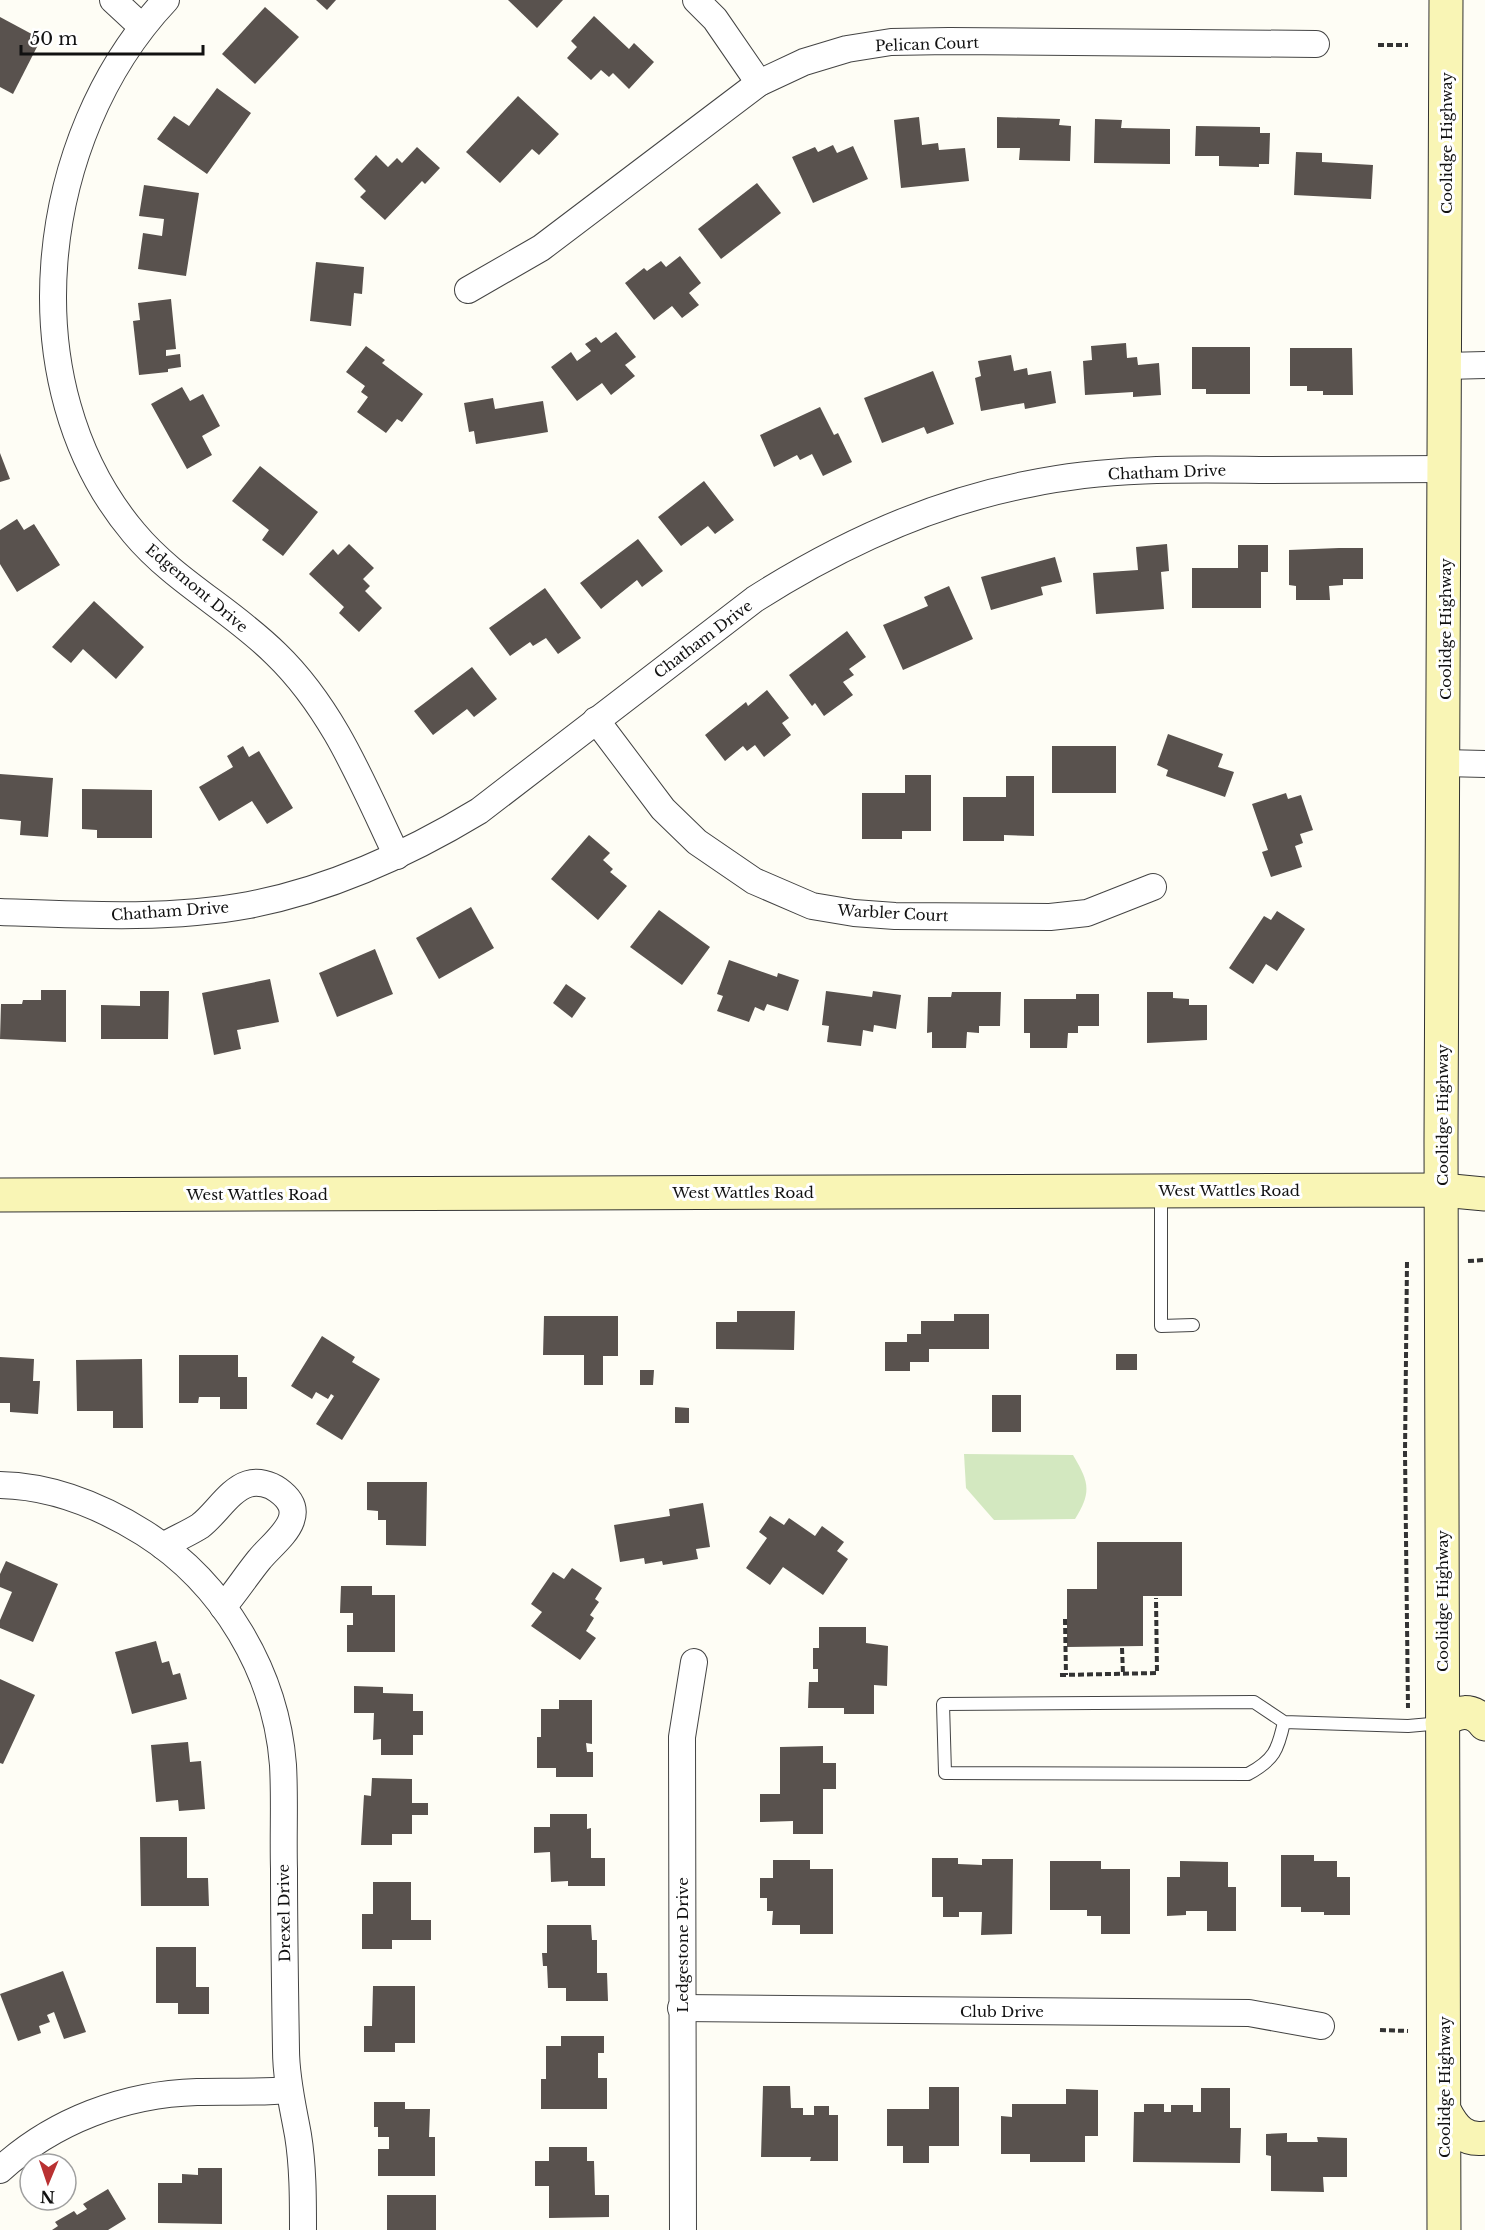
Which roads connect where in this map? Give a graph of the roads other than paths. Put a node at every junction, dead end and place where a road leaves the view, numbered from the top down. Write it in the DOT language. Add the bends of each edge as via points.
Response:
graph roads {
  1 [pos="113,0"];
  2 [pos="166,0"];
  3 [pos="696,0"];
  4 [pos="1446,0"];
  5 [pos="141,26"];
  6 [pos="1316,44"];
  7 [pos="759,83"];
  8 [pos="468,290"];
  9 [pos="1485,365"];
  10 [pos="1445,366"];
  11 [pos="1446,469"];
  12 [pos="596,720"];
  13 [pos="1444,763"];
  14 [pos="1485,764"];
  15 [pos="398,856"];
  16 [pos="1153,886"];
  17 [pos="0,912"];
  18 [pos="1161,1190"];
  19 [pos="1442,1190"];
  20 [pos="1485,1194"];
  21 [pos="0,1195"];
  22 [pos="1193,1325"];
  23 [pos="0,1485"];
  24 [pos="164,1546"];
  25 [pos="223,1608"];
  26 [pos="694,1662"];
  27 [pos="1284,1722"];
  28 [pos="1442,1723"];
  29 [pos="1485,1724"];
  30 [pos="681,2008"];
  31 [pos="1321,2026"];
  32 [pos="289,2090"];
  33 [pos="1444,2112"];
  34 [pos="1485,2138"];
  35 [pos="0,2170"];
  36 [pos="303,2230"];
  37 [pos="683,2230"];
  38 [pos="1444,2230"];
  1 -- 5 [label="street"];
  2 -- 5 [label="street, Edgemont Drive"];
  3 -- 7 [label="street" via="715,19"];
  4 -- 10 [label="main road, Coolidge Highway"];
  5 -- 15 [label="street, Edgemont Drive" via="106,81 84,129 65,186 55,247 53,303 57,357 67,403 81,446 100,484 134,533 165,564 276,654 316,701 342,740"];
  6 -- 7 [label="street, Pelican Court" via="891,42 847,49 804,62"];
  7 -- 8 [label="street, Pelican Court" via="541,248"];
  9 -- 10 [label="street"];
  10 -- 11 [label="main road, Coolidge Highway"];
  11 -- 12 [label="street, Chatham Drive" via="1146,470 1029,483 968,498 904,520 795,574 755,599"];
  11 -- 13 [label="main road, Coolidge Highway"];
  12 -- 15 [label="street, Chatham Drive" via="479,811"];
  12 -- 16 [label="street, Warbler Court" via="663,809 697,842 754,881 812,906 896,916 1050,917 1087,913"];
  13 -- 14 [label="street"];
  13 -- 19 [label="main road, Coolidge Highway"];
  15 -- 17 [label="street, Chatham Drive" via="306,891 238,906 146,914"];
  18 -- 19 [label="main road, West Wattles Road"];
  18 -- 21 [label="main road, West Wattles Road"];
  18 -- 22 [label="lane" via="1161,1326"];
  19 -- 20 [label="main road, West Wattles Road"];
  19 -- 28 [label="main road, Coolidge Highway"];
  23 -- 24 [label="street, Drexel Drive" via="44,1490 80,1500 121,1519"];
  24 -- 25 [label="street, Drexel Drive"];
  24 -- 25 [label="street" via="199,1526 237,1489 249,1484 272,1485 283,1493 291,1506 291,1521 284,1536 262,1556"];
  25 -- 32 [label="street, Drexel Drive" via="259,1667 279,1734 283,1766"];
  26 -- 30 [label="street, Ledgestone Drive" via="682,1737"];
  27 -- 27 [label="lane" via="1254,1702 943,1704 945,1773 1248,1774 1271,1759"];
  27 -- 28 [label="lane" via="1408,1726"];
  28 -- 29 [label="main road" via="1459,1712 1472,1713"];
  28 -- 33 [label="main road, Coolidge Highway"];
  30 -- 31 [label="street, Club Drive" via="1249,2013"];
  30 -- 37 [label="street, Ledgestone Drive"];
  32 -- 35 [label="street" via="165,2094 128,2101 83,2117 34,2142"];
  32 -- 36 [label="street, Drexel Drive" via="299,2146"];
  33 -- 34 [label="main road" via="1462,2135"];
  33 -- 38 [label="main road, Coolidge Highway"];
}
